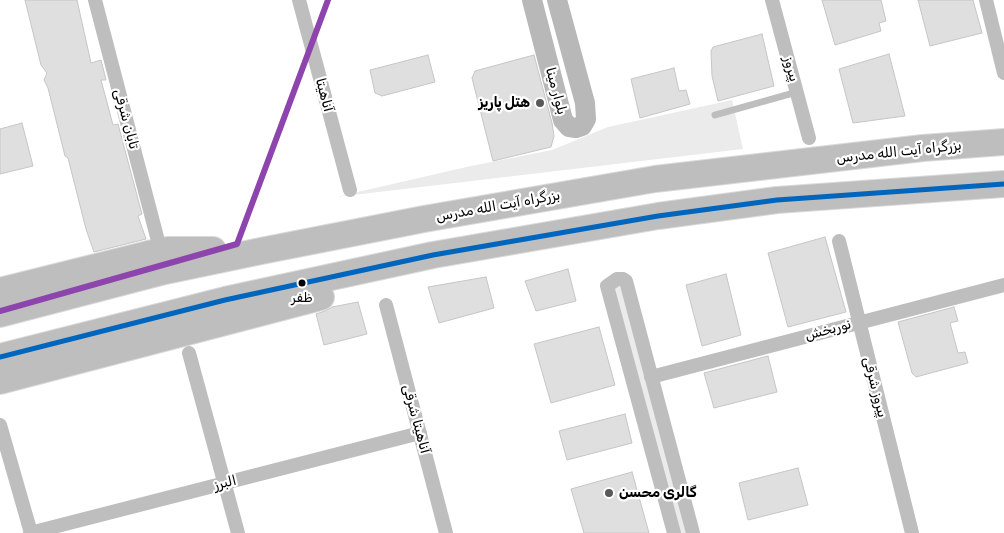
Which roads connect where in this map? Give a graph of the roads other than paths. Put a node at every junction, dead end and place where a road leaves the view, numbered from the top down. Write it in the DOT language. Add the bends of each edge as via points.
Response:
graph roads {
  1 [pos="95,0"];
  2 [pos="299,0"];
  3 [pos="532,0"];
  4 [pos="557,0"];
  5 [pos="772,0"];
  6 [pos="986,0"];
  7 [pos="1004,73"];
  8 [pos="797,92"];
  9 [pos="715,115"];
  10 [pos="809,138"];
  11 [pos="1004,142"];
  12 [pos="1004,184"];
  13 [pos="350,190"];
  14 [pos="157,237"];
  15 [pos="839,241"];
  16 [pos="261,250"];
  17 [pos="433,255"];
  18 [pos="1004,285"];
  19 [pos="0,291"];
  20 [pos="386,305"];
  21 [pos="0,314"];
  22 [pos="858,322"];
  23 [pos="189,353"];
  24 [pos="0,357"];
  25 [pos="651,377"];
  26 [pos="0,381"];
  27 [pos="0,426"];
  28 [pos="420,433"];
  29 [pos="224,483"];
  30 [pos="30,533"];
  31 [pos="238,533"];
  32 [pos="446,533"];
  33 [pos="674,533"];
  34 [pos="693,533"];
  35 [pos="912,533"];
  1 -- 14 [label="street, تابان شرقی"];
  2 -- 13 [label="street, آناهیتا"];
  3 -- 4 [label="street, بلوار مینا" via="563,120 569,127 576,128 586,120 585,103"];
  5 -- 8 [label="street, پیروز"];
  6 -- 7 [label="street"];
  8 -- 9 [label="lane"];
  8 -- 10 [label="street, پیروز"];
  11 -- 16 [label="highway, بزرگراه آیت الله مدرس" via="923,148 655,179 424,218"];
  12 -- 17 [label="highway" via="777,200 658,216"];
  15 -- 22 [label="street, پیروز شرقی"];
  16 -- 19 [label="highway" via="168,250"];
  16 -- 21 [label="highway, بزرگراه آیت الله مدرس"];
  17 -- 24 [label="highway" via="225,300"];
  17 -- 26 [label="highway" via="356,288"];
  18 -- 22 [label="street, نوربخش"];
  20 -- 28 [label="street, آناهیتا شرقی"];
  22 -- 25 [label="street, نوربخش"];
  22 -- 35 [label="street, پیروز شرقی"];
  23 -- 29 [label="street"];
  25 -- 33 [label="street" via="626,281 617,279 607,286"];
  25 -- 34 [label="street"];
  27 -- 30 [label="street"];
  28 -- 29 [label="street, البرز"];
  28 -- 32 [label="street, آناهیتا شرقی"];
  29 -- 30 [label="street, البرز"];
  29 -- 31 [label="street"];
}
